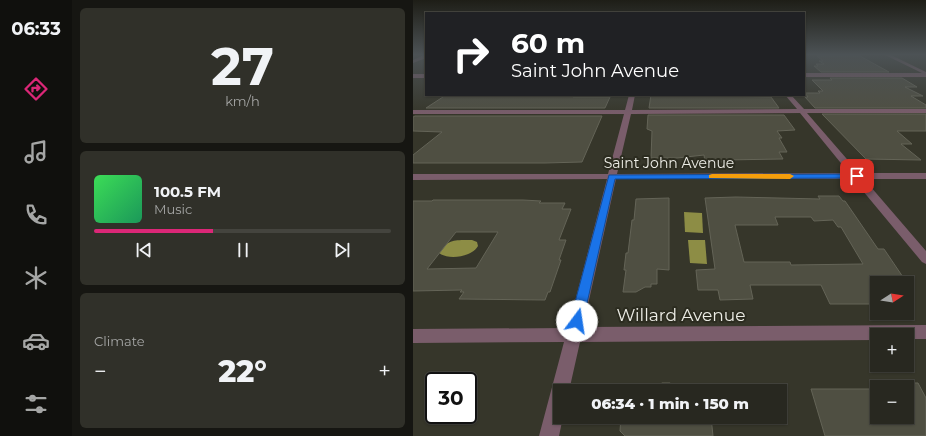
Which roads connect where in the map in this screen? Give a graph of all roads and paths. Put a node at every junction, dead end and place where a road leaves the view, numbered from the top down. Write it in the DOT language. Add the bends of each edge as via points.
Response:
graph roads {
  1 [pos="413,76"];
  2 [pos="425,76"];
  3 [pos="632,96"];
  4 [pos="789,96"];
  5 [pos="926,110"];
  6 [pos="628,111"];
  7 [pos="802,111"];
  8 [pos="413,112"];
  9 [pos="857,176"];
  10 [pos="926,176"];
  11 [pos="612,177"];
  12 [pos="413,178"];
  13 [pos="926,259"];
  14 [pos="926,332"];
  15 [pos="413,336"];
  16 [pos="573,336"];
  17 [pos="549,436"];
  1 -- 2 [label="street"];
  3 -- 6 [label="street"];
  4 -- 7 [label="street"];
  5 -- 7 [label="street"];
  6 -- 7 [label="street"];
  6 -- 8 [label="street"];
  6 -- 11 [label="street"];
  7 -- 9 [label="street"];
  9 -- 10 [label="street, Saint John Avenue"];
  9 -- 11 [label="street, Saint John Avenue"];
  9 -- 13 [label="street"];
  11 -- 12 [label="street, Saint John Avenue"];
  11 -- 16 [label="street"];
  14 -- 16 [label="street, Willard Avenue"];
  15 -- 16 [label="street, Willard Avenue"];
  16 -- 17 [label="street"];
}
